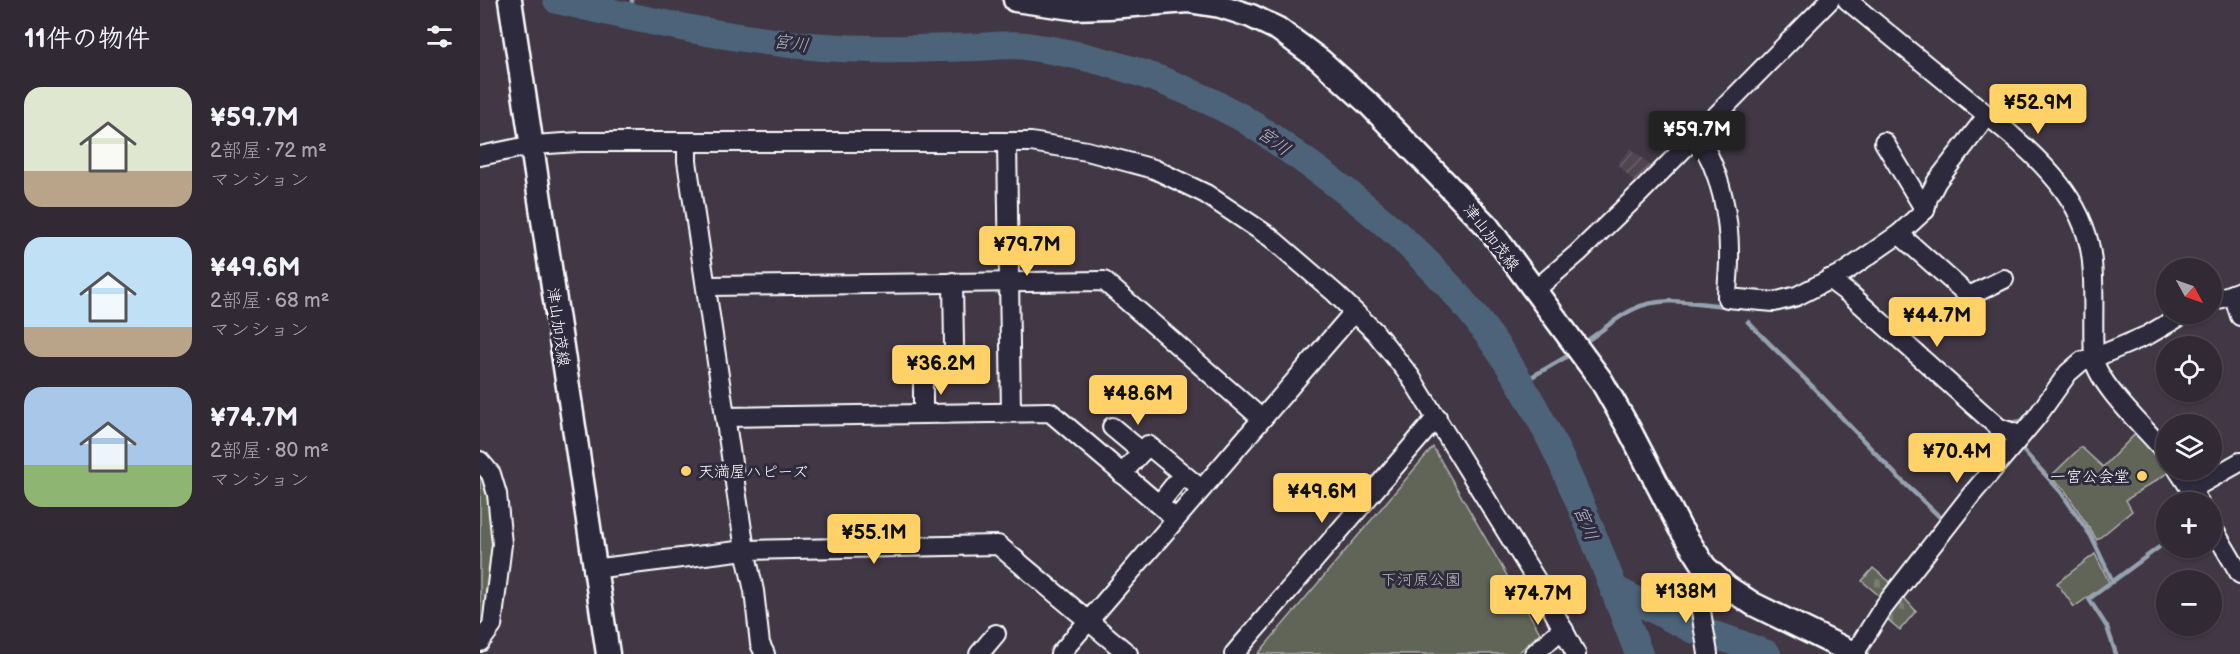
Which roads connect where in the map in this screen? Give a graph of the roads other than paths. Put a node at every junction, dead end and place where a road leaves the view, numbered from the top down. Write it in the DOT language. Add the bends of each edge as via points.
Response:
graph roads {
  1 [pos="510,0"];
  2 [pos="1015,0"];
  3 [pos="1830,0"];
  4 [pos="1847,0"];
  5 [pos="1986,117"];
  6 [pos="1697,136"];
  7 [pos="1007,142"];
  8 [pos="1884,142"];
  9 [pos="687,143"];
  10 [pos="533,145"];
  11 [pos="480,156"];
  12 [pos="1925,210"];
  13 [pos="1899,234"];
  14 [pos="2004,279"];
  15 [pos="1009,281"];
  16 [pos="953,282"];
  17 [pos="1834,282"];
  18 [pos="707,286"];
  19 [pos="1534,291"];
  20 [pos="2236,293"];
  21 [pos="1354,312"];
  22 [pos="2240,316"];
  23 [pos="2167,324"];
  24 [pos="954,346"];
  25 [pos="2095,353"];
  26 [pos="923,379"];
  27 [pos="1011,412"];
  28 [pos="923,413"];
  29 [pos="726,417"];
  30 [pos="1437,417"];
  31 [pos="1262,419"];
  32 [pos="1112,427"];
  33 [pos="2020,435"];
  34 [pos="2156,442"];
  35 [pos="1142,452"];
  36 [pos="480,461"];
  37 [pos="2240,462"];
  38 [pos="1122,474"];
  39 [pos="1183,474"];
  40 [pos="1201,489"];
  41 [pos="2201,492"];
  42 [pos="1158,504"];
  43 [pos="1176,519"];
  44 [pos="2222,544"];
  45 [pos="745,550"];
  46 [pos="1705,567"];
  47 [pos="593,570"];
  48 [pos="2240,574"];
  49 [pos="1089,620"];
  50 [pos="1564,630"];
  51 [pos="996,634"];
  52 [pos="480,642"];
  53 [pos="608,654"];
  54 [pos="765,654"];
  55 [pos="979,654"];
  56 [pos="1060,654"];
  57 [pos="1128,654"];
  58 [pos="1234,654"];
  59 [pos="1534,654"];
  60 [pos="1576,654"];
  61 [pos="1708,654"];
  62 [pos="1855,654"];
  1 -- 10 [label="main road, 津山加茂線"];
  2 -- 19 [label="main road, 津山加茂線" via="1072,8 1201,2 1251,16 1278,29 1352,88 1451,187 1488,227"];
  3 -- 6 [label="street"];
  4 -- 5 [label="street"];
  5 -- 12 [label="street" via="1937,181"];
  5 -- 25 [label="street" via="2038,160 2076,207 2092,262"];
  6 -- 17 [label="street" via="1708,151 1722,197 1729,239 1727,298 1774,302"];
  6 -- 19 [label="street"];
  7 -- 9 [label="street"];
  7 -- 15 [label="street"];
  7 -- 21 [label="street" via="1088,151 1154,170 1206,194 1270,237"];
  8 -- 12 [label="street"];
  9 -- 10 [label="street"];
  9 -- 18 [label="street"];
  10 -- 11 [label="street"];
  10 -- 47 [label="main road, 津山加茂線"];
  12 -- 13 [label="street"];
  13 -- 14 [label="street" via="1969,296"];
  13 -- 17 [label="street"];
  15 -- 16 [label="street"];
  15 -- 27 [label="street"];
  15 -- 31 [label="street" via="1104,280"];
  16 -- 18 [label="street"];
  16 -- 24 [label="street"];
  17 -- 33 [label="street" via="1999,428"];
  18 -- 29 [label="street"];
  19 -- 46 [label="main road, 津山加茂線" via="1601,380"];
  20 -- 22 [label="street"];
  21 -- 30 [label="street" via="1410,376"];
  21 -- 31 [label="street"];
  23 -- 25 [label="street" via="2148,335"];
  25 -- 33 [label="street" via="2068,373"];
  25 -- 34 [label="street" via="2101,376 2112,392"];
  26 -- 28 [label="street"];
  27 -- 28 [label="street"];
  27 -- 38 [label="street" via="1050,412"];
  28 -- 29 [label="street"];
  29 -- 45 [label="street"];
  30 -- 50 [label="street"];
  30 -- 58 [label="street"];
  31 -- 40 [label="street"];
  32 -- 35 [label="street"];
  33 -- 62 [label="street" via="1883,608"];
  35 -- 38 [label="street"];
  35 -- 39 [label="street" via="1148,445"];
  36 -- 52 [label="street" via="491,474 497,494 502,544 492,626"];
  37 -- 41 [label="street"];
  38 -- 42 [label="street"];
  39 -- 40 [label="street"];
  39 -- 42 [label="street"];
  40 -- 43 [label="street"];
  42 -- 43 [label="street"];
  43 -- 49 [label="street"];
  44 -- 48 [label="street"];
  45 -- 47 [label="street"];
  45 -- 49 [label="street" via="998,545"];
  45 -- 54 [label="street" via="760,644"];
  46 -- 61 [label="street" via="1700,575 1700,590"];
  46 -- 62 [label="main road, 津山加茂線" via="1753,604"];
  47 -- 53 [label="main road, 津山加茂線"];
  49 -- 56 [label="street"];
  49 -- 57 [label="street"];
  50 -- 59 [label="street"];
  50 -- 60 [label="street"];
  51 -- 55 [label="street"];
}
